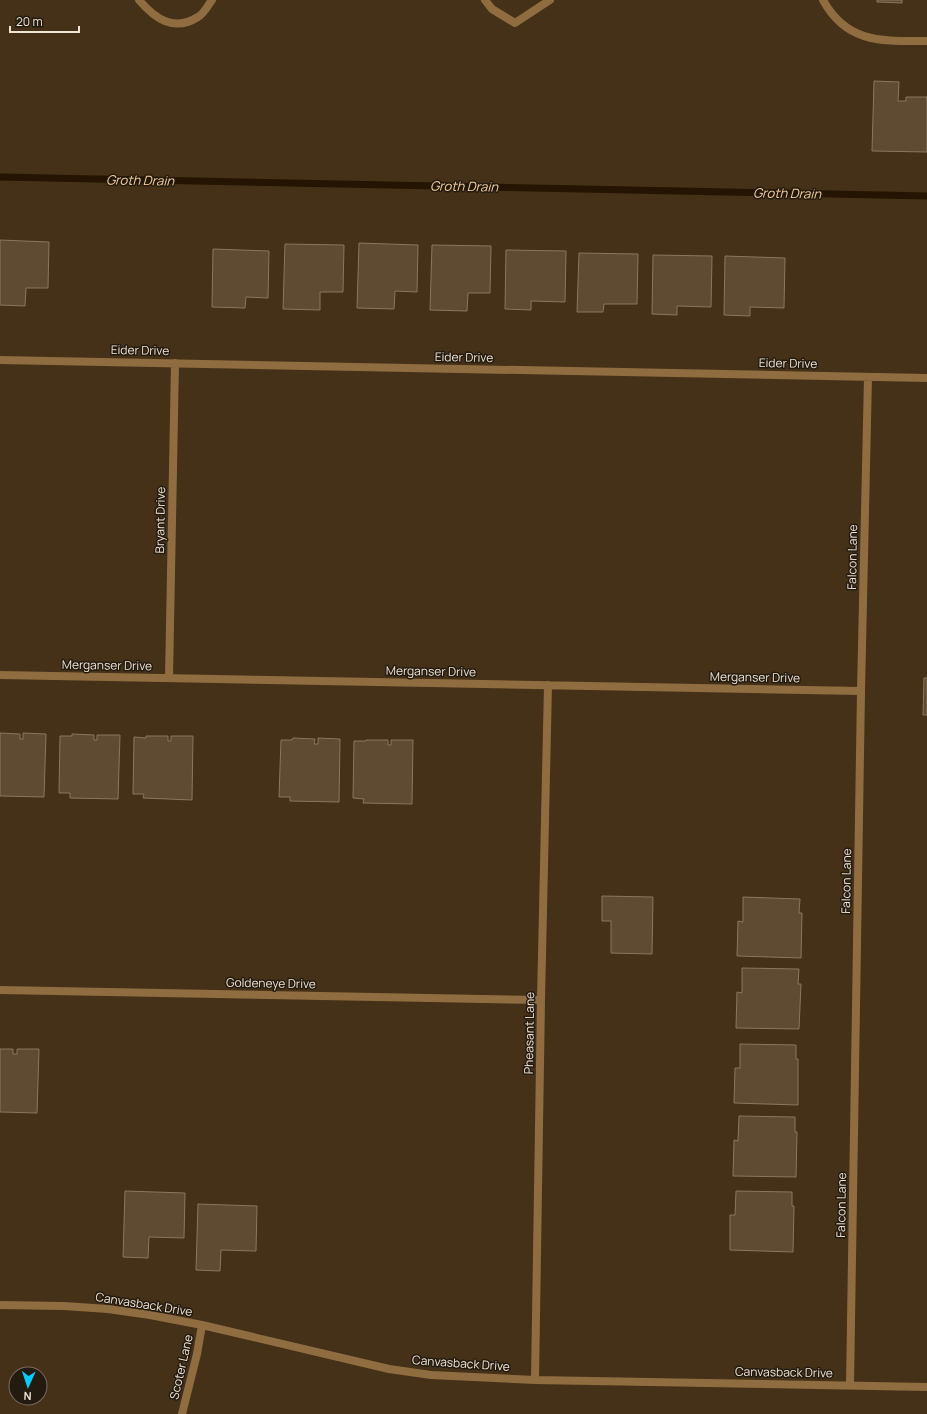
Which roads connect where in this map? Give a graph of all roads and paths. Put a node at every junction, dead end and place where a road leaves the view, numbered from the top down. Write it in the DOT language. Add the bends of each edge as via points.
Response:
graph roads {
  1 [pos="139,0"];
  2 [pos="212,0"];
  3 [pos="485,0"];
  4 [pos="550,0"];
  5 [pos="823,0"];
  6 [pos="927,42"];
  7 [pos="0,360"];
  8 [pos="175,363"];
  9 [pos="868,377"];
  10 [pos="927,378"];
  11 [pos="0,675"];
  12 [pos="169,678"];
  13 [pos="548,685"];
  14 [pos="861,691"];
  15 [pos="0,990"];
  16 [pos="541,1000"];
  17 [pos="0,1305"];
  18 [pos="202,1326"];
  19 [pos="535,1380"];
  20 [pos="850,1385"];
  21 [pos="927,1386"];
  22 [pos="182,1414"];
  1 -- 2 [label="street" via="148,11 164,22 182,24 199,16"];
  3 -- 4 [label="street" via="492,9 515,23"];
  5 -- 6 [label="street" via="830,12 856,34 891,41"];
  7 -- 8 [label="street, Eider Drive"];
  8 -- 9 [label="street, Eider Drive"];
  8 -- 12 [label="street, Bryant Drive"];
  9 -- 10 [label="street, Eider Drive"];
  9 -- 14 [label="street, Falcon Lane"];
  11 -- 12 [label="street, Merganser Drive"];
  12 -- 13 [label="street, Merganser Drive"];
  13 -- 14 [label="street, Merganser Drive"];
  13 -- 16 [label="street, Pheasant Lane"];
  14 -- 20 [label="street, Falcon Lane"];
  15 -- 16 [label="street, Goldeneye Drive"];
  16 -- 19 [label="street, Pheasant Lane"];
  17 -- 18 [label="street, Canvasback Drive" via="108,1309"];
  18 -- 19 [label="street, Canvasback Drive" via="389,1369 431,1375"];
  18 -- 22 [label="street, Scoter Lane"];
  19 -- 20 [label="street, Canvasback Drive"];
  20 -- 21 [label="street, Canvasback Drive"];
}
